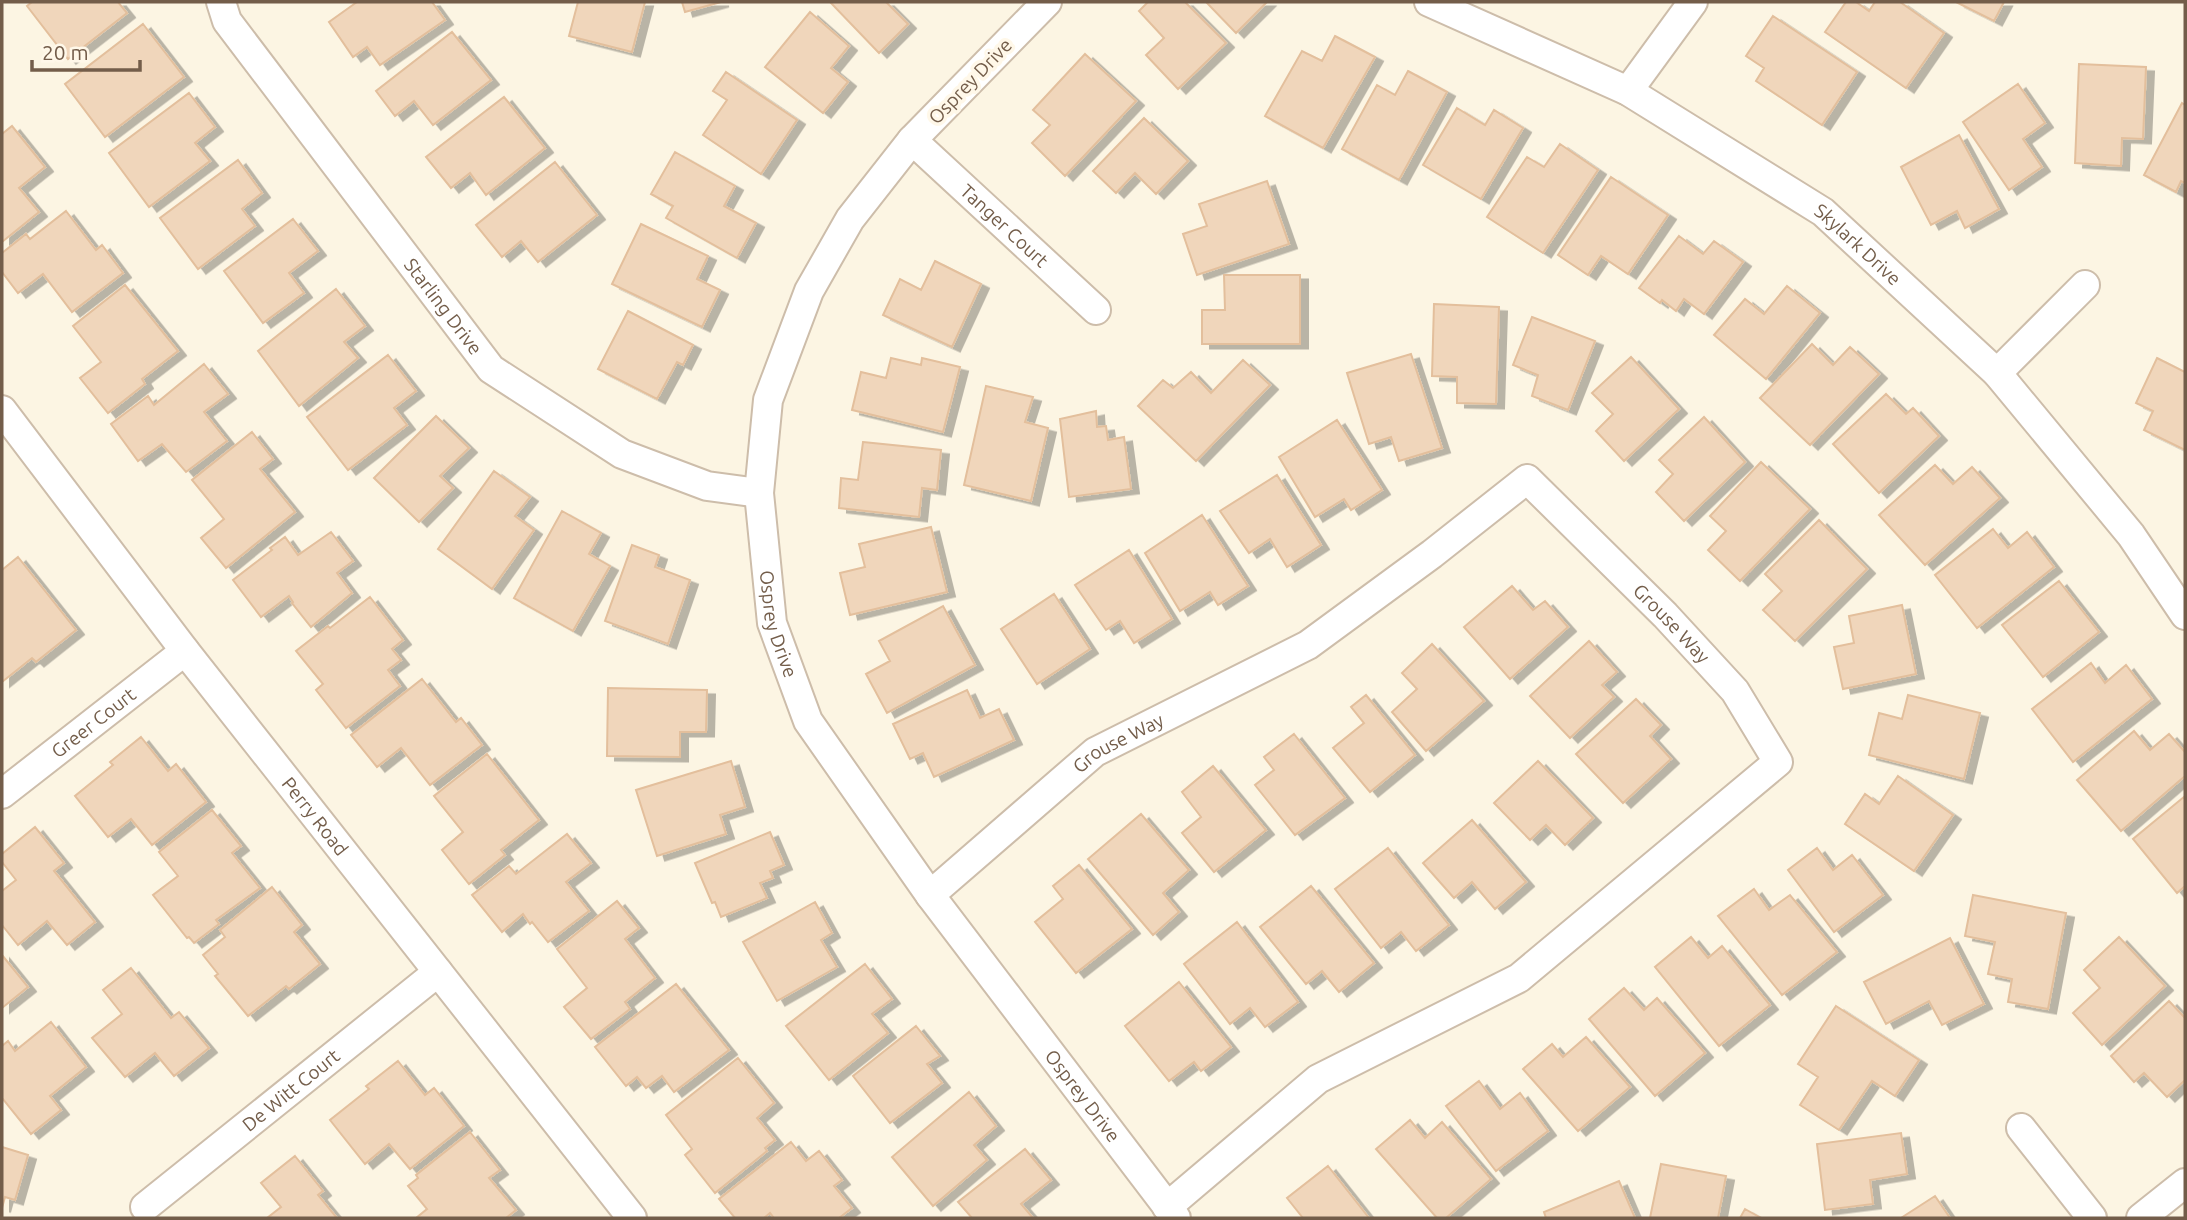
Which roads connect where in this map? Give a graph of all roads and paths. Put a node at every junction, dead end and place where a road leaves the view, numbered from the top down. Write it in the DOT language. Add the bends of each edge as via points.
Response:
graph roads {
  1 [pos="221,2"];
  2 [pos="1047,2"];
  3 [pos="1429,2"];
  4 [pos="1693,2"];
  5 [pos="1628,91"];
  6 [pos="912,140"];
  7 [pos="2085,285"];
  8 [pos="1096,310"];
  9 [pos="1997,373"];
  10 [pos="2,410"];
  11 [pos="759,493"];
  12 [pos="2185,615"];
  13 [pos="185,651"];
  14 [pos="2,794"];
  15 [pos="930,895"];
  16 [pos="438,972"];
  17 [pos="2021,1128"];
  18 [pos="2185,1183"];
  19 [pos="145,1207"];
  20 [pos="1172,1212"];
  21 [pos="632,1218"];
  22 [pos="2092,1218"];
  23 [pos="2141,1218"];
  1 -- 11 [label="street, Starling Drive" via="227,21 491,369 622,454 707,486"];
  2 -- 6 [label="street, Osprey Drive"];
  3 -- 5 [label="street, Skylark Drive"];
  4 -- 5 [label="street"];
  5 -- 9 [label="street, Skylark Drive" via="1823,212"];
  6 -- 8 [label="street, Tanger Court"];
  6 -- 11 [label="street, Osprey Drive" via="850,219 808,291 768,400"];
  7 -- 9 [label="street"];
  9 -- 12 [label="street, Skylark Drive" via="2131,535"];
  10 -- 13 [label="street, Perry Road"];
  11 -- 15 [label="street, Osprey Drive" via="772,623 808,720"];
  13 -- 14 [label="street, Greer Court"];
  13 -- 16 [label="street, Perry Road"];
  15 -- 20 [label="street, Osprey Drive"];
  15 -- 20 [label="street, Grouse Way" via="1095,752 1308,645 1527,479 1735,691 1778,762 1518,978 1318,1080"];
  16 -- 19 [label="street, De Witt Court"];
  16 -- 21 [label="street, Perry Road"];
  17 -- 22 [label="street"];
  18 -- 23 [label="street"];
}
